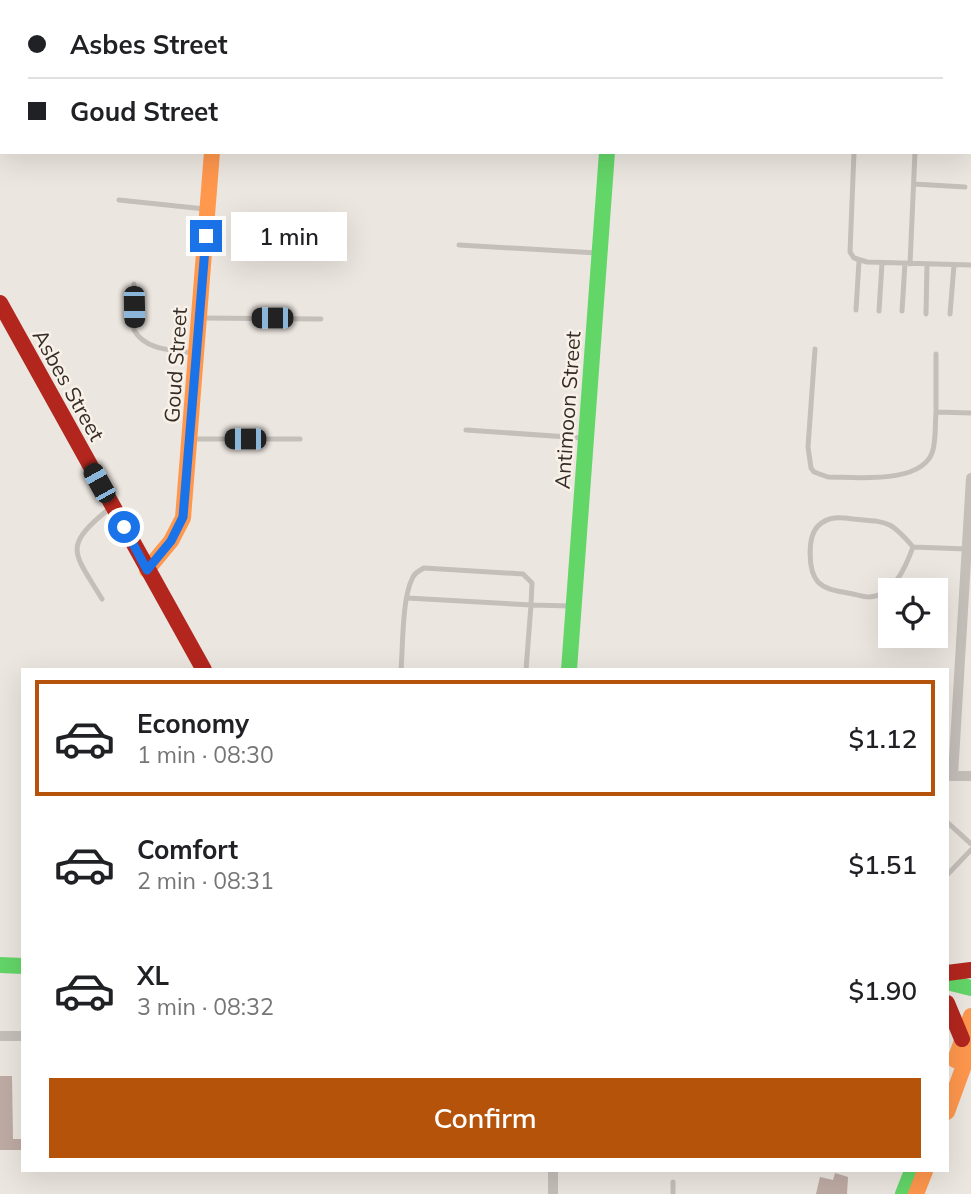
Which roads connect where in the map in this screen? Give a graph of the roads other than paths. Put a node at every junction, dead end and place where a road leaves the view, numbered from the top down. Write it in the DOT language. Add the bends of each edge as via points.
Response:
graph roads {
  1 [pos="212,154"];
  2 [pos="607,154"];
  3 [pos="854,154"];
  4 [pos="915,154"];
  5 [pos="914,184"];
  6 [pos="965,187"];
  7 [pos="119,200"];
  8 [pos="208,209"];
  9 [pos="459,245"];
  10 [pos="600,253"];
  11 [pos="859,261"];
  12 [pos="882,263"];
  13 [pos="907,264"];
  14 [pos="927,264"];
  15 [pos="954,265"];
  16 [pos="971,265"];
  17 [pos="134,284"];
  18 [pos="0,303"];
  19 [pos="856,310"];
  20 [pos="879,311"];
  21 [pos="902,311"];
  22 [pos="926,314"];
  23 [pos="950,314"];
  24 [pos="200,318"];
  25 [pos="321,318"];
  26 [pos="4,321"];
  27 [pos="815,349"];
  28 [pos="197,354"];
  29 [pos="936,354"];
  30 [pos="936,411"];
  31 [pos="971,413"];
  32 [pos="466,430"];
  33 [pos="586,438"];
  34 [pos="190,439"];
  35 [pos="300,439"];
  36 [pos="971,478"];
  37 [pos="112,506"];
  38 [pos="913,547"];
  39 [pos="966,549"];
  40 [pos="147,570"];
  41 [pos="407,598"];
  42 [pos="102,599"];
  43 [pos="531,605"];
  44 [pos="574,606"];
  45 [pos="203,668"];
  46 [pos="401,668"];
  47 [pos="526,668"];
  48 [pos="569,668"];
  49 [pos="950,776"];
  50 [pos="971,776"];
  51 [pos="949,824"];
  52 [pos="971,844"];
  53 [pos="971,850"];
  54 [pos="949,873"];
  55 [pos="0,965"];
  56 [pos="21,966"];
  57 [pos="971,970"];
  58 [pos="949,973"];
  59 [pos="949,982"];
  60 [pos="971,988"];
  61 [pos="949,1011"];
  62 [pos="971,1016"];
  63 [pos="0,1036"];
  64 [pos="21,1036"];
  65 [pos="959,1049"];
  66 [pos="949,1076"];
  67 [pos="949,1102"];
  68 [pos="553,1172"];
  69 [pos="912,1172"];
  70 [pos="925,1172"];
  71 [pos="673,1182"];
  72 [pos="553,1194"];
  73 [pos="673,1194"];
  74 [pos="903,1194"];
  75 [pos="916,1194"];
  1 -- 8 [label="street, Goud Street"];
  2 -- 10 [label="street, Antimoon Street"];
  3 -- 11 [label="lane" via="850,252"];
  4 -- 5 [label="lane"];
  5 -- 6 [label="lane"];
  5 -- 13 [label="lane"];
  7 -- 8 [label="lane"];
  8 -- 24 [label="street, Goud Street"];
  9 -- 10 [label="lane"];
  10 -- 33 [label="street, Antimoon Street"];
  11 -- 12 [label="lane"];
  11 -- 19 [label="lane"];
  12 -- 13 [label="lane"];
  12 -- 20 [label="lane"];
  13 -- 14 [label="lane"];
  13 -- 21 [label="lane"];
  14 -- 15 [label="lane"];
  14 -- 22 [label="lane"];
  15 -- 16 [label="lane"];
  15 -- 23 [label="lane"];
  17 -- 28 [label="lane" via="134,330 139,338 157,347"];
  18 -- 26 [label="street, Asbes Street"];
  24 -- 25 [label="lane"];
  24 -- 28 [label="street, Goud Street"];
  26 -- 37 [label="street, Asbes Street"];
  27 -- 30 [label="lane" via="808,447 811,468 821,475 894,476 914,471 933,452"];
  28 -- 34 [label="street, Goud Street"];
  29 -- 30 [label="lane"];
  30 -- 31 [label="lane"];
  32 -- 33 [label="lane"];
  33 -- 44 [label="street, Antimoon Street"];
  34 -- 35 [label="lane"];
  34 -- 40 [label="street, Goud Street" via="183,517 171,541"];
  36 -- 39 [label="street"];
  37 -- 40 [label="street, Asbes Street"];
  37 -- 42 [label="lane" via="89,525 76,548 77,558"];
  38 -- 38 [label="lane" via="902,574 871,597 831,590 811,571 815,531 835,517 888,523"];
  38 -- 39 [label="lane"];
  39 -- 49 [label="street"];
  40 -- 45 [label="street, Asbes Street"];
  41 -- 43 [label="lane"];
  41 -- 43 [label="lane" via="414,574 424,568 523,574 532,583"];
  41 -- 46 [label="lane"];
  43 -- 44 [label="lane"];
  43 -- 47 [label="lane"];
  44 -- 48 [label="street, Antimoon Street"];
  49 -- 50 [label="street"];
  51 -- 52 [label="lane"];
  53 -- 54 [label="lane"];
  55 -- 56 [label="street"];
  57 -- 58 [label="street"];
  59 -- 60 [label="street"];
  61 -- 65 [label="street"];
  62 -- 65 [label="street"];
  63 -- 64 [label="street"];
  65 -- 66 [label="street"];
  65 -- 67 [label="street"];
  68 -- 72 [label="street"];
  69 -- 74 [label="street"];
  70 -- 75 [label="street"];
  71 -- 73 [label="lane"];
}
